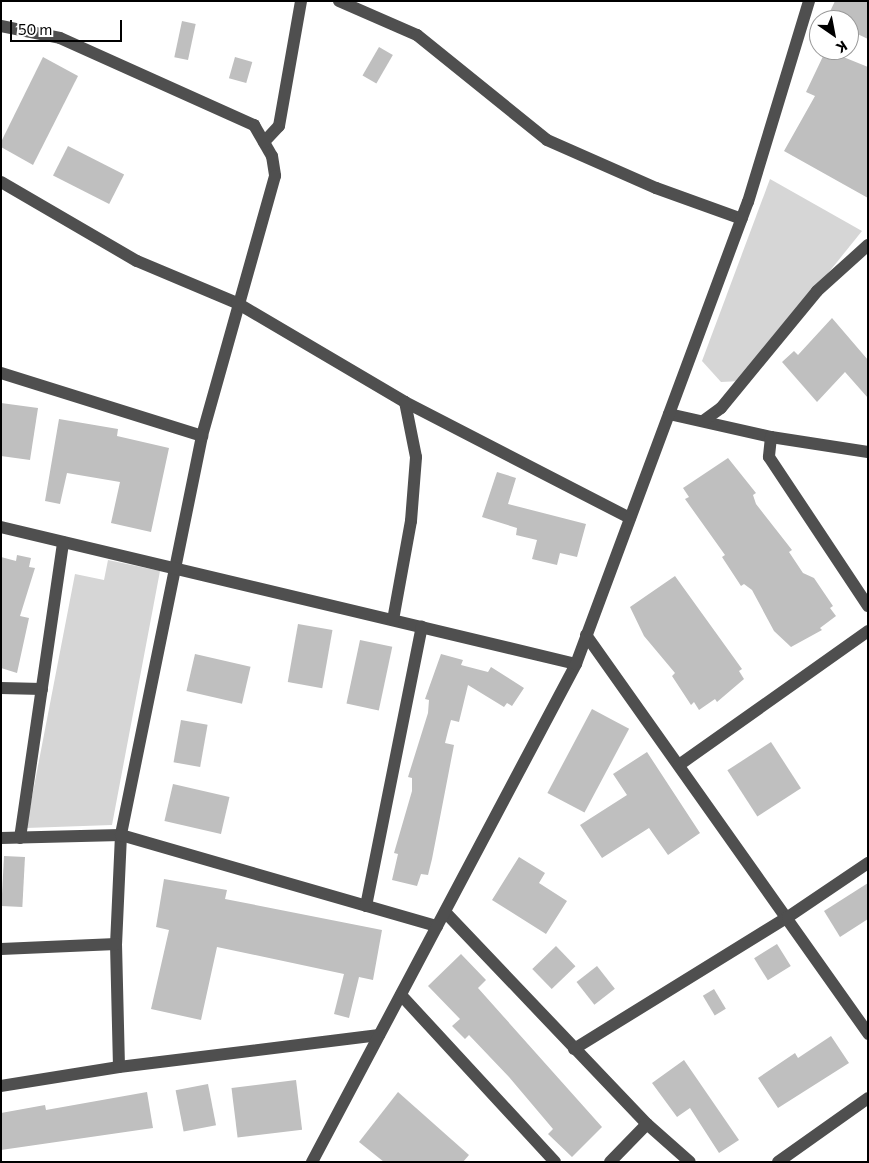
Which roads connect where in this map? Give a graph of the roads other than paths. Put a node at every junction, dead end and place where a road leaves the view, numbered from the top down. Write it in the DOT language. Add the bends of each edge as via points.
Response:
graph roads {
  1 [pos="301,1"];
  2 [pos="339,1"];
  3 [pos="809,1"];
  4 [pos="1,26"];
  5 [pos="264,142"];
  6 [pos="1,182"];
  7 [pos="742,219"];
  8 [pos="868,245"];
  9 [pos="238,303"];
  10 [pos="1,373"];
  11 [pos="405,402"];
  12 [pos="669,414"];
  13 [pos="703,421"];
  14 [pos="202,436"];
  15 [pos="772,437"];
  16 [pos="868,452"];
  17 [pos="630,518"];
  18 [pos="1,527"];
  19 [pos="63,542"];
  20 [pos="173,565"];
  21 [pos="868,606"];
  22 [pos="393,620"];
  23 [pos="422,627"];
  24 [pos="868,631"];
  25 [pos="586,635"];
  26 [pos="576,664"];
  27 [pos="1,688"];
  28 [pos="42,688"];
  29 [pos="679,766"];
  30 [pos="121,835"];
  31 [pos="1,838"];
  32 [pos="20,838"];
  33 [pos="868,863"];
  34 [pos="366,906"];
  35 [pos="445,912"];
  36 [pos="788,917"];
  37 [pos="437,926"];
  38 [pos="116,944"];
  39 [pos="1,950"];
  40 [pos="401,995"];
  41 [pos="868,1034"];
  42 [pos="379,1035"];
  43 [pos="574,1049"];
  44 [pos="119,1067"];
  45 [pos="1,1086"];
  46 [pos="868,1098"];
  47 [pos="647,1124"];
  48 [pos="312,1162"];
  49 [pos="555,1162"];
  50 [pos="610,1162"];
  51 [pos="690,1162"];
  52 [pos="778,1162"];
  1 -- 5 [label="street" via="279,126"];
  2 -- 7 [label="street" via="417,34 547,140 656,188"];
  3 -- 7 [label="street"];
  4 -- 5 [label="street" via="60,38 108,57 159,85 254,125"];
  5 -- 9 [label="street" via="272,156 275,176"];
  6 -- 9 [label="street" via="138,261"];
  7 -- 12 [label="street"];
  8 -- 13 [label="street" via="817,291 721,408"];
  9 -- 11 [label="street"];
  9 -- 14 [label="street"];
  10 -- 14 [label="street"];
  11 -- 17 [label="street"];
  11 -- 22 [label="street" via="416,457 411,521"];
  12 -- 13 [label="street"];
  12 -- 17 [label="street"];
  13 -- 15 [label="street"];
  14 -- 20 [label="street"];
  15 -- 16 [label="street"];
  15 -- 21 [label="street" via="769,457"];
  17 -- 25 [label="street"];
  18 -- 19 [label="street"];
  19 -- 20 [label="street"];
  19 -- 28 [label="street"];
  20 -- 22 [label="street"];
  20 -- 30 [label="street"];
  22 -- 23 [label="street"];
  23 -- 26 [label="street"];
  23 -- 34 [label="street"];
  24 -- 29 [label="street"];
  25 -- 26 [label="street"];
  25 -- 29 [label="street"];
  26 -- 35 [label="street"];
  27 -- 28 [label="street"];
  28 -- 32 [label="street"];
  29 -- 36 [label="street"];
  30 -- 32 [label="street"];
  30 -- 34 [label="street"];
  30 -- 38 [label="street"];
  31 -- 32 [label="street"];
  33 -- 36 [label="street"];
  34 -- 37 [label="street"];
  35 -- 37 [label="street"];
  35 -- 43 [label="street"];
  36 -- 41 [label="street"];
  36 -- 43 [label="street"];
  37 -- 40 [label="street"];
  38 -- 39 [label="street"];
  38 -- 44 [label="street"];
  40 -- 42 [label="street"];
  40 -- 49 [label="street"];
  42 -- 44 [label="street"];
  42 -- 48 [label="street"];
  43 -- 47 [label="street"];
  44 -- 45 [label="street"];
  46 -- 52 [label="street"];
  47 -- 50 [label="street"];
  47 -- 51 [label="street"];
}
